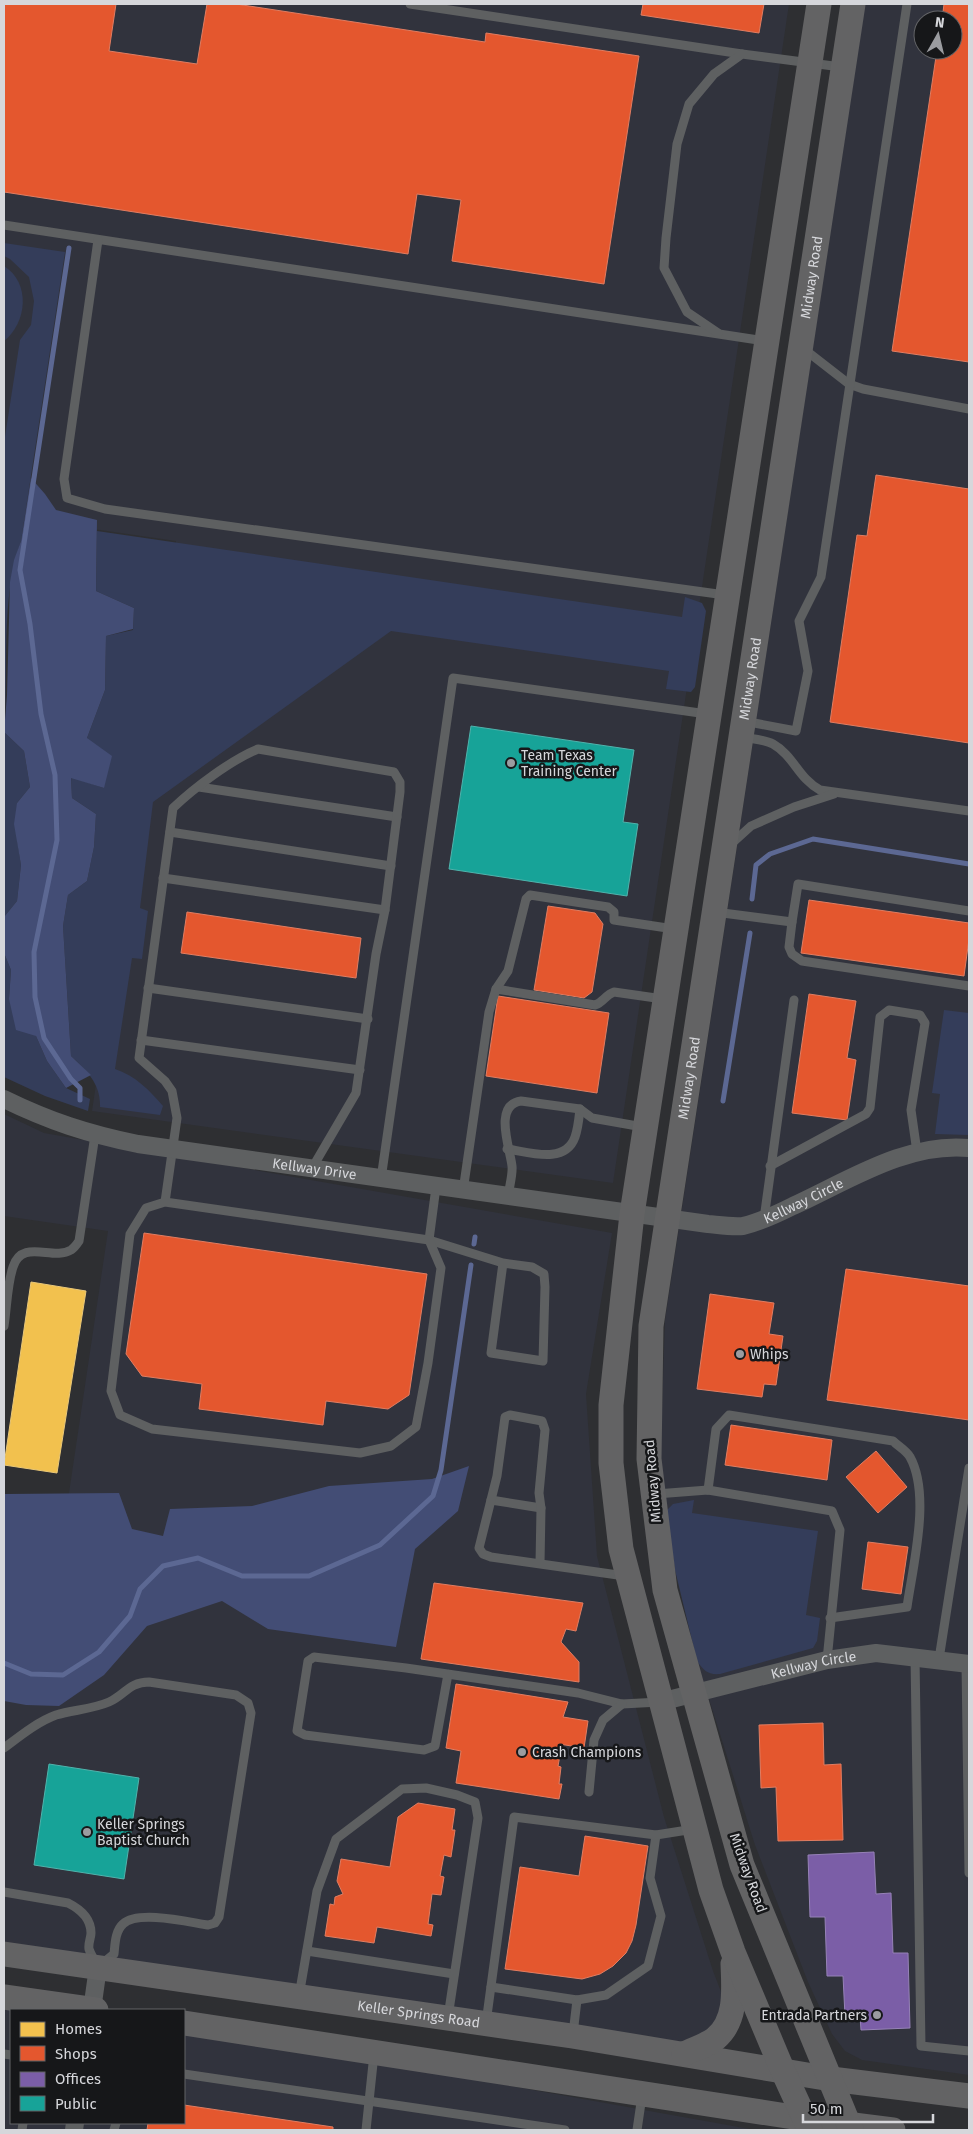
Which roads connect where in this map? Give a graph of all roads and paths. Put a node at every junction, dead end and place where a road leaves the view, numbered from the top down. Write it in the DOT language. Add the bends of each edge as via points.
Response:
graph roads {
  1 [pos="410,4"];
  2 [pos="819,4"];
  3 [pos="853,4"];
  4 [pos="907,4"];
  5 [pos="742,54"];
  6 [pos="810,62"];
  7 [pos="844,67"];
  8 [pos="4,225"];
  9 [pos="98,240"];
  10 [pos="720,334"];
  11 [pos="767,341"];
  12 [pos="801,347"];
  13 [pos="849,384"];
  14 [pos="969,409"];
  15 [pos="728,596"];
  16 [pos="709,715"];
  17 [pos="743,729"];
  18 [pos="199,787"];
  19 [pos="836,793"];
  20 [pos="969,811"];
  21 [pos="397,817"];
  22 [pos="170,832"];
  23 [pos="725,850"];
  24 [pos="391,866"];
  25 [pos="163,878"];
  26 [pos="385,910"];
  27 [pos="969,911"];
  28 [pos="715,912"];
  29 [pos="792,922"];
  30 [pos="676,929"];
  31 [pos="969,986"];
  32 [pos="148,988"];
  33 [pos="496,989"];
  34 [pos="665,999"];
  35 [pos="794,1000"];
  36 [pos="368,1019"];
  37 [pos="141,1040"];
  38 [pos="360,1070"];
  39 [pos="4,1099"];
  40 [pos="580,1110"];
  41 [pos="646,1128"];
  42 [pos="95,1135"];
  43 [pos="507,1148"];
  44 [pos="969,1148"];
  45 [pos="172,1149"];
  46 [pos="917,1152"];
  47 [pos="770,1166"];
  48 [pos="312,1170"];
  49 [pos="381,1179"];
  50 [pos="436,1187"];
  51 [pos="462,1190"];
  52 [pos="508,1197"];
  53 [pos="165,1202"];
  54 [pos="632,1214"];
  55 [pos="668,1219"];
  56 [pos="764,1219"];
  57 [pos="429,1240"];
  58 [pos="503,1263"];
  59 [pos="6,1292"];
  60 [pos="4,1326"];
  61 [pos="969,1468"];
  62 [pos="708,1490"];
  63 [pos="653,1494"];
  64 [pos="491,1500"];
  65 [pos="541,1508"];
  66 [pos="540,1564"];
  67 [pos="628,1576"];
  68 [pos="830,1618"];
  69 [pos="915,1657"];
  70 [pos="939,1659"];
  71 [pos="827,1660"];
  72 [pos="967,1664"];
  73 [pos="448,1674"];
  74 [pos="694,1695"];
  75 [pos="660,1702"];
  76 [pos="622,1704"];
  77 [pos="4,1748"];
  78 [pos="589,1792"];
  79 [pos="694,1829"];
  80 [pos="656,1835"];
  81 [pos="969,1872"];
  82 [pos="4,1892"];
  83 [pos="307,1951"];
  84 [pos="733,1952"];
  85 [pos="4,1954"];
  86 [pos="98,1967"];
  87 [pos="454,1974"];
  88 [pos="491,1987"];
  89 [pos="299,1996"];
  90 [pos="4,1997"];
  91 [pos="577,2000"];
  92 [pos="85,2009"];
  93 [pos="92,2009"];
  94 [pos="448,2017"];
  95 [pos="185,2023"];
  96 [pos="486,2023"];
  97 [pos="572,2036"];
  98 [pos="969,2045"];
  99 [pos="375,2051"];
  100 [pos="969,2051"];
  101 [pos="684,2054"];
  102 [pos="783,2071"];
  103 [pos="185,2074"];
  104 [pos="831,2079"];
  105 [pos="642,2093"];
  106 [pos="969,2096"];
  107 [pos="370,2102"];
  108 [pos="808,2125"];
  109 [pos="850,2128"];
  110 [pos="366,2130"];
  111 [pos="565,2130"];
  112 [pos="637,2130"];
  113 [pos="893,2130"];
  1 -- 5 [label="lane"];
  2 -- 6 [label="main road"];
  3 -- 7 [label="main road, Midway Road"];
  4 -- 13 [label="lane"];
  5 -- 6 [label="lane"];
  5 -- 10 [label="lane" via="714,74 689,104 677,144 666,238 664,268 687,312"];
  6 -- 7 [label="lane"];
  6 -- 11 [label="main road"];
  7 -- 12 [label="main road, Midway Road"];
  8 -- 9 [label="lane"];
  9 -- 10 [label="lane"];
  9 -- 15 [label="lane" via="64,478 67,498 105,509"];
  10 -- 11 [label="lane"];
  11 -- 12 [label="main road"];
  11 -- 15 [label="main road"];
  12 -- 13 [label="lane"];
  12 -- 17 [label="main road, Midway Road"];
  13 -- 14 [label="lane"];
  13 -- 17 [label="lane" via="820,577 799,621 808,670 796,731"];
  15 -- 16 [label="main road"];
  16 -- 17 [label="main road"];
  16 -- 30 [label="main road"];
  16 -- 49 [label="lane" via="454,678"];
  17 -- 19 [label="lane" via="782,750 808,784"];
  17 -- 23 [label="main road, Midway Road"];
  18 -- 21 [label="lane"];
  18 -- 21 [label="lane" via="247,753 267,749 394,772 400,782"];
  18 -- 22 [label="lane" via="173,808"];
  19 -- 20 [label="lane"];
  19 -- 23 [label="lane" via="751,826"];
  21 -- 24 [label="lane"];
  22 -- 24 [label="lane"];
  22 -- 25 [label="lane"];
  23 -- 28 [label="main road, Midway Road"];
  24 -- 26 [label="lane"];
  25 -- 26 [label="lane"];
  25 -- 32 [label="lane"];
  26 -- 36 [label="lane"];
  27 -- 29 [label="lane" via="798,884"];
  28 -- 29 [label="lane"];
  28 -- 55 [label="main road, Midway Road"];
  29 -- 31 [label="lane" via="789,947 792,954 802,960"];
  30 -- 33 [label="lane" via="614,920 614,912 608,907 530,895 524,902 508,971"];
  30 -- 34 [label="main road"];
  32 -- 36 [label="lane"];
  32 -- 37 [label="lane"];
  33 -- 34 [label="lane" via="595,1005 614,992"];
  33 -- 51 [label="lane" via="489,1012"];
  34 -- 41 [label="main road"];
  35 -- 47 [label="lane"];
  36 -- 38 [label="lane"];
  37 -- 38 [label="lane"];
  37 -- 45 [label="lane" via="139,1058 172,1091 178,1118"];
  38 -- 48 [label="lane" via="356,1093"];
  39 -- 42 [label="street, Kellway Drive" via="43,1118"];
  40 -- 41 [label="lane" via="592,1118"];
  40 -- 43 [label="lane" via="575,1137 563,1152 553,1155"];
  40 -- 43 [label="lane" via="513,1102 508,1108"];
  41 -- 54 [label="main road"];
  42 -- 45 [label="street, Kellway Drive"];
  42 -- 59 [label="lane" via="79,1241 71,1250 57,1253 36,1250 22,1254 13,1266"];
  43 -- 52 [label="lane" via="512,1166"];
  44 -- 46 [label="street, Kellway Circle"];
  45 -- 48 [label="street, Kellway Drive"];
  45 -- 53 [label="lane"];
  46 -- 47 [label="lane" via="911,1110 925,1023 920,1015 889,1010 880,1017 870,1108 866,1114"];
  46 -- 56 [label="street, Kellway Circle" via="884,1163"];
  47 -- 56 [label="lane"];
  48 -- 49 [label="street, Kellway Drive"];
  49 -- 50 [label="street, Kellway Drive"];
  50 -- 51 [label="street, Kellway Drive"];
  50 -- 57 [label="lane"];
  51 -- 52 [label="street, Kellway Drive"];
  52 -- 54 [label="street, Kellway Drive"];
  53 -- 57 [label="lane"];
  53 -- 57 [label="lane" via="146,1208 130,1234 111,1391 120,1414 152,1429 360,1453 391,1446 416,1427 428,1363 441,1268"];
  54 -- 55 [label="street, Kellway Circle"];
  54 -- 67 [label="main road" via="611,1405 615,1508"];
  55 -- 56 [label="street, Kellway Circle" via="741,1226"];
  55 -- 63 [label="main road, Midway Road" via="651,1326 649,1459"];
  57 -- 58 [label="lane"];
  58 -- 58 [label="lane" via="491,1353 543,1361 544,1274 532,1266"];
  59 -- 60 [label="lane"];
  61 -- 70 [label="lane"];
  62 -- 63 [label="lane"];
  62 -- 68 [label="lane" via="832,1510 840,1530"];
  62 -- 68 [label="lane" via="716,1429 729,1415 893,1441 910,1456 921,1507 907,1607"];
  63 -- 74 [label="main road, Midway Road" via="665,1590"];
  64 -- 65 [label="lane"];
  64 -- 65 [label="lane" via="505,1417 510,1415 542,1421 545,1430 539,1493"];
  64 -- 66 [label="lane" via="479,1548 482,1554"];
  65 -- 66 [label="lane"];
  66 -- 67 [label="lane"];
  67 -- 75 [label="main road"];
  68 -- 71 [label="lane"];
  69 -- 70 [label="street, Kellway Circle"];
  69 -- 71 [label="street, Kellway Circle" via="876,1653"];
  69 -- 100 [label="lane" via="921,2046"];
  70 -- 72 [label="street, Kellway Circle"];
  71 -- 74 [label="street, Kellway Circle"];
  72 -- 81 [label="lane"];
  73 -- 73 [label="lane" via="314,1657 308,1661 297,1731 305,1735 424,1750 435,1746"];
  73 -- 76 [label="lane" via="578,1693"];
  74 -- 75 [label="street, Kellway Circle"];
  74 -- 104 [label="main road, Midway Road" via="742,1865"];
  75 -- 76 [label="lane"];
  75 -- 79 [label="main road"];
  76 -- 78 [label="lane" via="603,1720 594,1740"];
  77 -- 86 [label="lane" via="56,1715 118,1699 138,1682 236,1695 248,1703 251,1718 220,1917 208,1925 145,1917 129,1920 117,1934 114,1954"];
  79 -- 80 [label="lane"];
  79 -- 84 [label="main road"];
  80 -- 88 [label="lane" via="514,1817"];
  80 -- 91 [label="lane" via="650,1878 661,1916 648,1966 606,1995"];
  82 -- 86 [label="lane" via="77,1907 86,1915 91,1931 90,1952"];
  83 -- 87 [label="lane"];
  83 -- 87 [label="lane" via="317,1892 336,1839 402,1789 426,1788 475,1802 478,1818"];
  83 -- 89 [label="lane"];
  84 -- 101 [label="main road" via="734,2006 726,2024 715,2039"];
  84 -- 102 [label="main road"];
  85 -- 86 [label="main road, Keller Springs Road"];
  86 -- 89 [label="main road, Keller Springs Road"];
  86 -- 93 [label="street"];
  87 -- 94 [label="lane"];
  88 -- 91 [label="lane"];
  88 -- 96 [label="lane"];
  89 -- 94 [label="main road, Keller Springs Road"];
  90 -- 92 [label="main road"];
  91 -- 97 [label="lane"];
  94 -- 96 [label="main road, Keller Springs Road"];
  95 -- 99 [label="main road"];
  96 -- 97 [label="main road, Keller Springs Road"];
  97 -- 101 [label="main road, Keller Springs Road"];
  98 -- 100 [label="lane"];
  99 -- 105 [label="main road"];
  99 -- 107 [label="lane"];
  101 -- 102 [label="main road, Keller Springs Road"];
  102 -- 104 [label="main road, Keller Springs Road"];
  102 -- 108 [label="main road"];
  103 -- 107 [label="lane"];
  104 -- 106 [label="main road, Keller Springs Road"];
  104 -- 109 [label="main road, Midway Road"];
  105 -- 108 [label="main road"];
  105 -- 112 [label="lane"];
  107 -- 110 [label="lane"];
  107 -- 111 [label="lane"];
  108 -- 109 [label="main road"];
  109 -- 113 [label="main road"];
}
